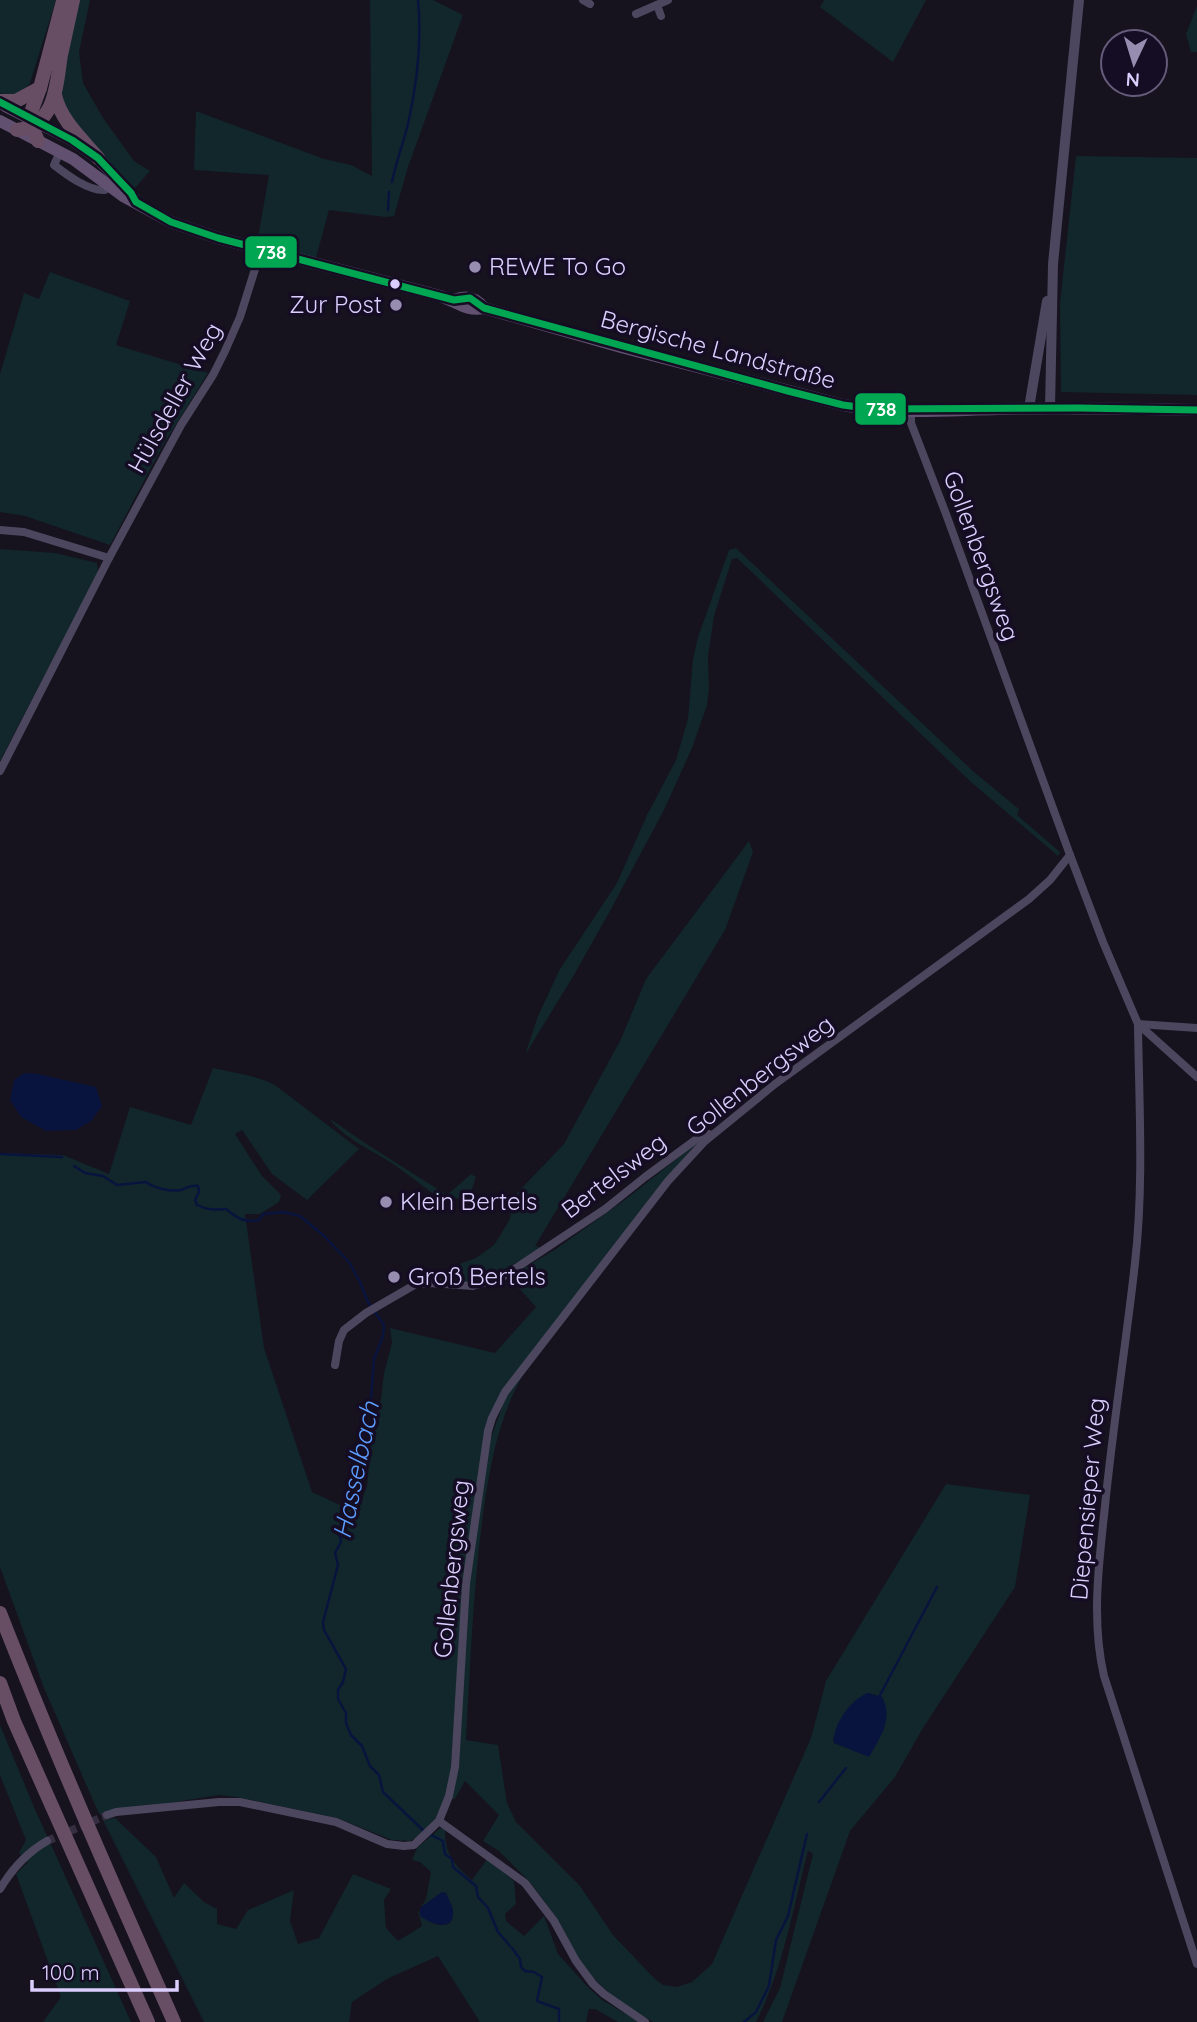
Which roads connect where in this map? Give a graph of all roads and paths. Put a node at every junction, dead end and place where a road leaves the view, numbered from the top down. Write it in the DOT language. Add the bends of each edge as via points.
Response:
graph roads {
  1 [pos="64,0"];
  2 [pos="73,0"];
  3 [pos="668,0"];
  4 [pos="1079,0"];
  5 [pos="657,5"];
  6 [pos="636,15"];
  7 [pos="661,16"];
  8 [pos="40,88"];
  9 [pos="55,95"];
  10 [pos="0,101"];
  11 [pos="0,121"];
  12 [pos="34,127"];
  13 [pos="17,130"];
  14 [pos="60,152"];
  15 [pos="94,155"];
  16 [pos="112,172"];
  17 [pos="109,186"];
  18 [pos="136,202"];
  19 [pos="261,250"];
  20 [pos="1053,264"];
  21 [pos="1029,408"];
  22 [pos="1050,408"];
  23 [pos="911,410"];
  24 [pos="1197,410"];
  25 [pos="0,530"];
  26 [pos="109,558"];
  27 [pos="0,771"];
  28 [pos="1070,855"];
  29 [pos="1138,1024"];
  30 [pos="1197,1028"];
  31 [pos="1197,1077"];
  32 [pos="715,1132"];
  33 [pos="335,1365"];
  34 [pos="0,1614"];
  35 [pos="0,1683"];
  36 [pos="107,1815"];
  37 [pos="436,1824"];
  38 [pos="47,1841"];
  39 [pos="0,1889"];
  40 [pos="1197,1964"];
  41 [pos="148,2022"];
  42 [pos="174,2022"];
  43 [pos="645,2022"];
  1 -- 8 [label="highway"];
  2 -- 9 [label="highway"];
  3 -- 5 [label="street"];
  4 -- 20 [label="street"];
  5 -- 6 [label="street"];
  5 -- 7 [label="street"];
  8 -- 10 [label="highway" via="16,100"];
  8 -- 12 [label="highway"];
  9 -- 12 [label="highway"];
  9 -- 15 [label="highway" via="67,122"];
  10 -- 12 [label="main road, Bergische Landstraße"];
  11 -- 13 [label="main road"];
  12 -- 13 [label="highway"];
  12 -- 14 [label="main road, Bergische Landstraße"];
  12 -- 15 [label="main road, Bergische Landstraße" via="72,140"];
  14 -- 15 [label="main road" via="69,147"];
  14 -- 17 [label="main road, Bergische Landstraße"];
  15 -- 16 [label="main road, Bergische Landstraße"];
  16 -- 17 [label="street"];
  16 -- 18 [label="main road, Bergische Landstraße"];
  17 -- 18 [label="main road, Bergische Landstraße"];
  18 -- 19 [label="main road, Bergische Landstraße" via="171,222"];
  19 -- 23 [label="main road, Bergische Landstraße" via="454,300 478,300 484,308 832,402 861,409"];
  19 -- 26 [label="street, Hülsdeller Weg" via="225,351"];
  20 -- 21 [label="street"];
  20 -- 22 [label="street"];
  21 -- 22 [label="main road, Bergische Landstraße"];
  21 -- 23 [label="main road, Bergische Landstraße"];
  22 -- 24 [label="main road, Bergische Landstraße"];
  23 -- 28 [label="street, Gollenbergsweg" via="911,423"];
  25 -- 26 [label="street"];
  26 -- 27 [label="street, Hülsdeller Weg"];
  28 -- 29 [label="street"];
  28 -- 32 [label="street, Gollenbergsweg" via="1029,899"];
  29 -- 30 [label="street"];
  29 -- 31 [label="street"];
  29 -- 40 [label="street, Diepensieper Weg" via="1140,1208 1098,1573 1097,1638 1104,1676"];
  32 -- 33 [label="street, Bertelsweg" via="698,1139 605,1209 501,1278 465,1287 423,1282 377,1306 344,1330"];
  32 -- 37 [label="street, Gollenbergsweg" via="668,1181 516,1377 492,1418 466,1584 455,1767"];
  34 -- 42 [label="highway"];
  35 -- 41 [label="highway"];
  36 -- 37 [label="street, Gollenbergsweg" via="240,1802 336,1822 396,1846 418,1843"];
  37 -- 43 [label="street" via="525,1883 593,1984"];
  38 -- 39 [label="street" via="18,1864"];
}
